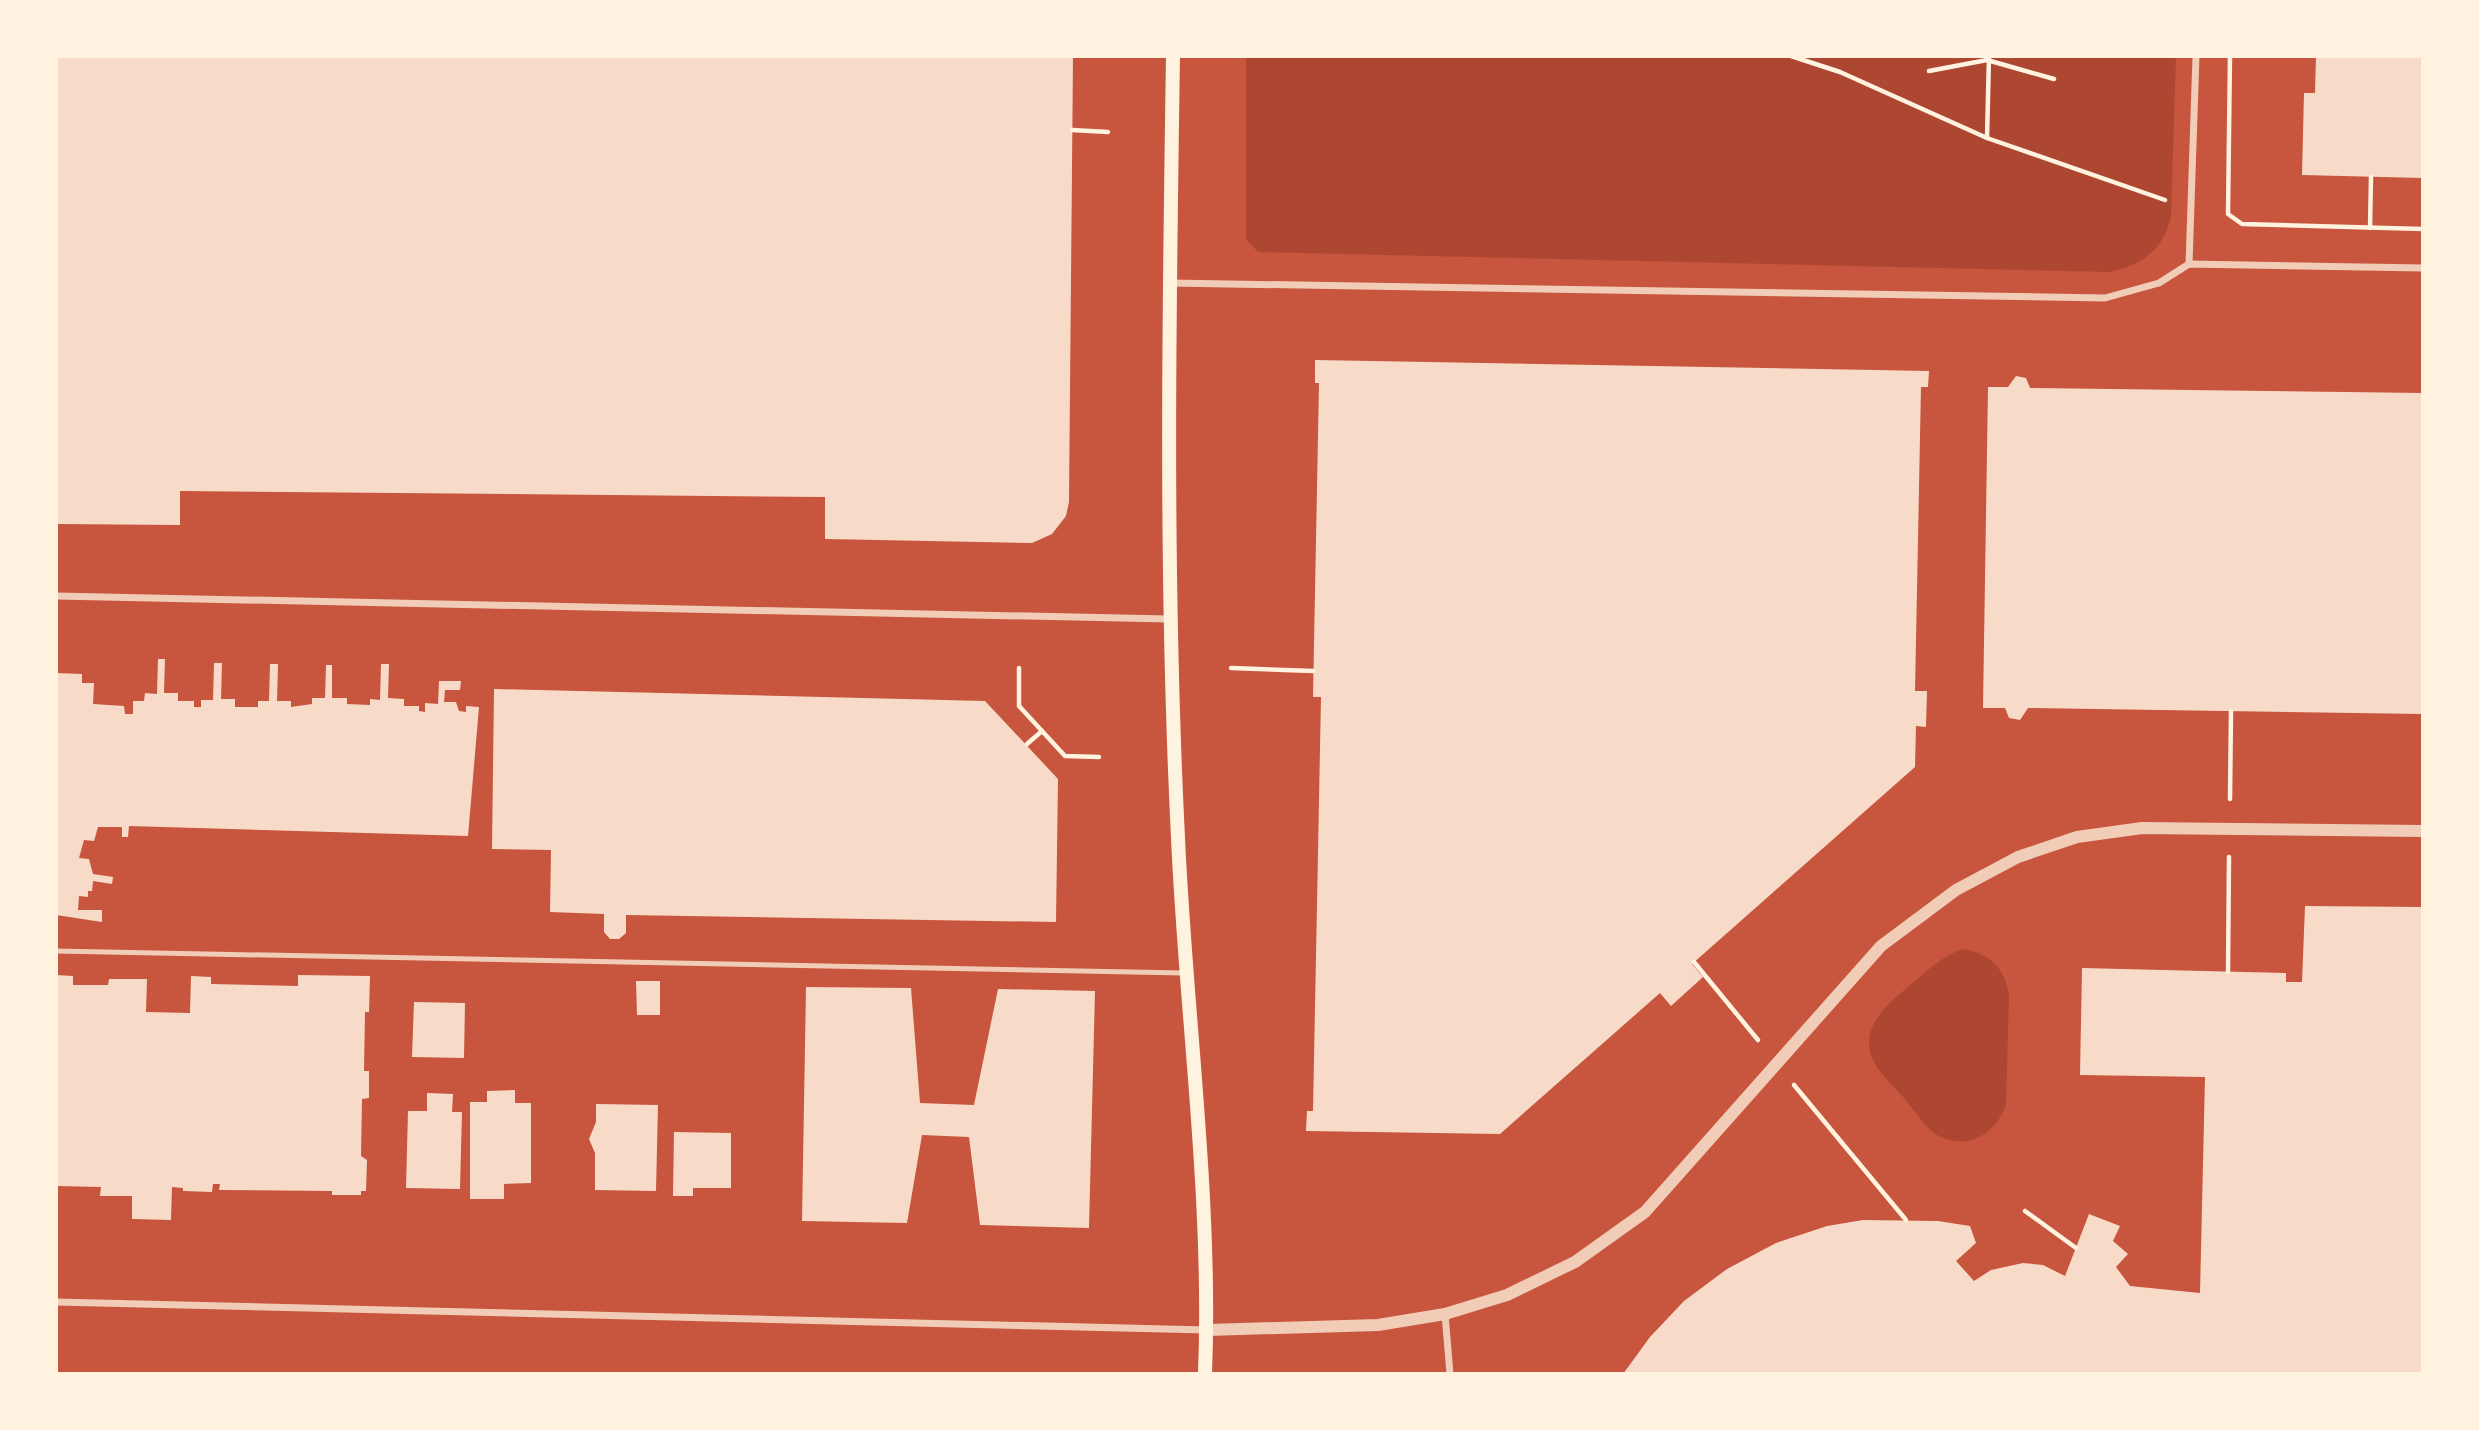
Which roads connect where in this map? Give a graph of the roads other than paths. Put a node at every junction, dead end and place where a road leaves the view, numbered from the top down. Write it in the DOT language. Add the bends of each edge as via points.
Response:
graph roads {
  1 [pos="1173,56"];
  2 [pos="2196,56"];
  3 [pos="2189,264"];
  4 [pos="2423,268"];
  5 [pos="1169,283"];
  6 [pos="56,596"];
  7 [pos="1168,619"];
  8 [pos="2423,831"];
  9 [pos="56,951"];
  10 [pos="1184,973"];
  11 [pos="56,1303"];
  12 [pos="1445,1314"];
  13 [pos="1207,1329"];
  14 [pos="1205,1374"];
  15 [pos="1450,1374"];
  1 -- 5 [label="main road"];
  2 -- 3 [label="street"];
  3 -- 4 [label="street"];
  3 -- 5 [label="street" via="2159,283 2105,298"];
  5 -- 7 [label="main road"];
  6 -- 7 [label="street"];
  7 -- 10 [label="main road"];
  8 -- 12 [label="street" via="2141,828 2077,837 2018,858 1956,890 1881,946 1645,1212 1575,1262 1507,1296"];
  9 -- 10 [label="lane"];
  10 -- 13 [label="main road" via="1208,1273"];
  11 -- 13 [label="street"];
  12 -- 13 [label="street" via="1378,1325"];
  12 -- 15 [label="street"];
  13 -- 14 [label="main road"];
}
